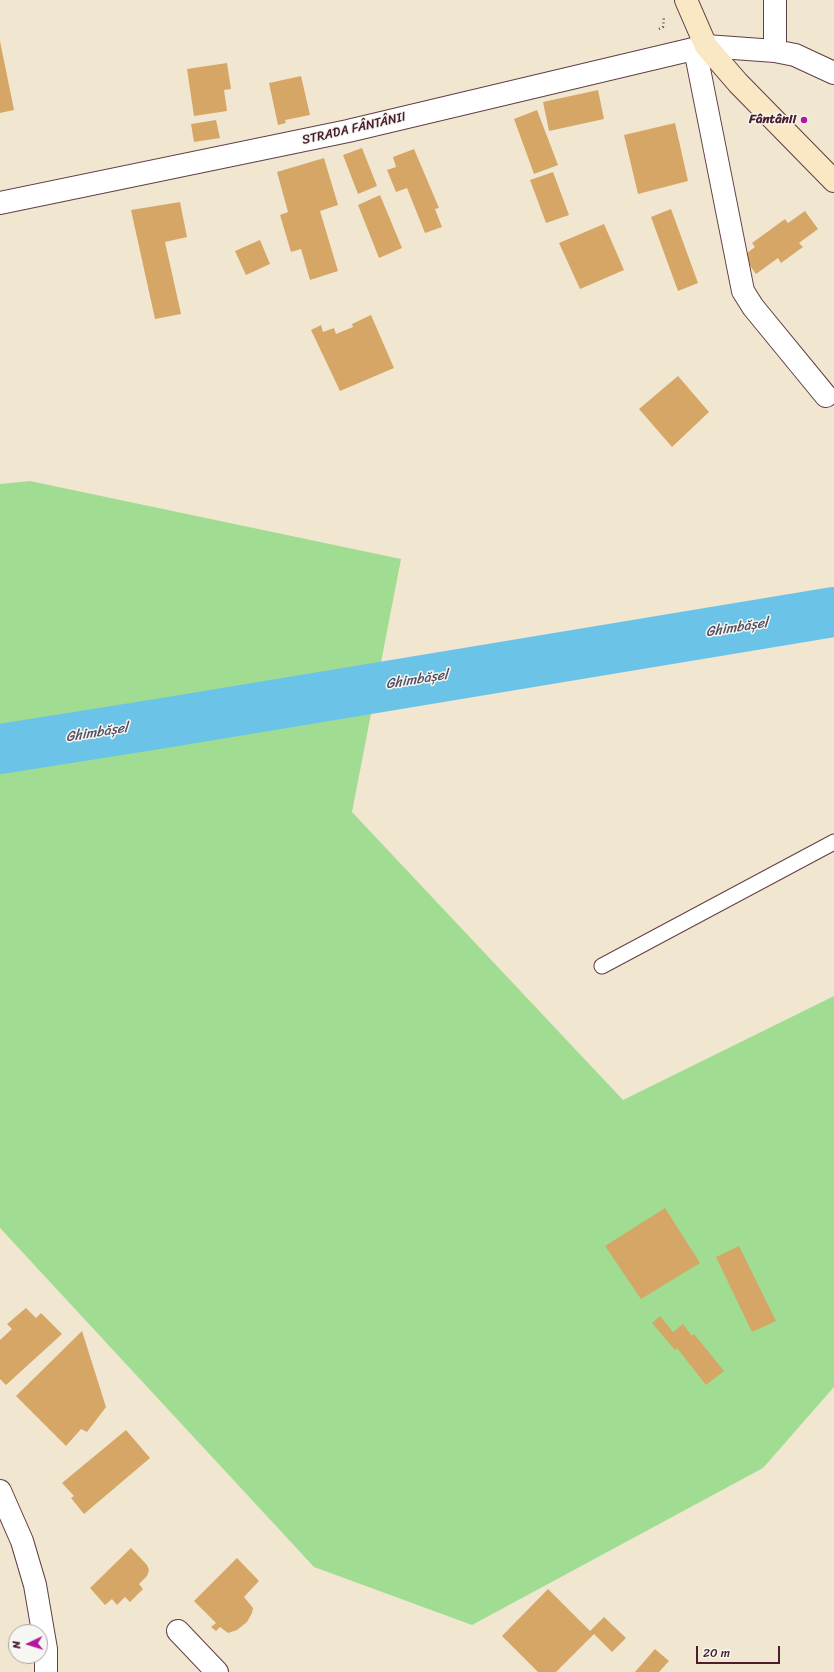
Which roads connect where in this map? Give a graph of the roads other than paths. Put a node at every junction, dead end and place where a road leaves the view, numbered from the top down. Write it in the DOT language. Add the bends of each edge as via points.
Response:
graph roads {
  1 [pos="686,0"];
  2 [pos="775,0"];
  3 [pos="700,47"];
  4 [pos="775,51"];
  5 [pos="834,73"];
  6 [pos="834,181"];
  7 [pos="0,203"];
  8 [pos="826,396"];
  9 [pos="834,842"];
  10 [pos="602,966"];
  11 [pos="1,1496"];
  12 [pos="178,1631"];
  13 [pos="46,1672"];
  14 [pos="217,1672"];
  1 -- 3 [label="street"];
  2 -- 4 [label="street"];
  3 -- 4 [label="street, STRADA FÂNTÂNII"];
  3 -- 6 [label="street" via="738,82"];
  3 -- 7 [label="street, STRADA FÂNTÂNII" via="348,131"];
  3 -- 8 [label="street" via="743,291 753,307"];
  4 -- 5 [label="street, STRADA FÂNTÂNII" via="795,55"];
  9 -- 10 [label="lane"];
  11 -- 13 [label="street" via="22,1541 36,1585 46,1649"];
  12 -- 14 [label="street"];
}
